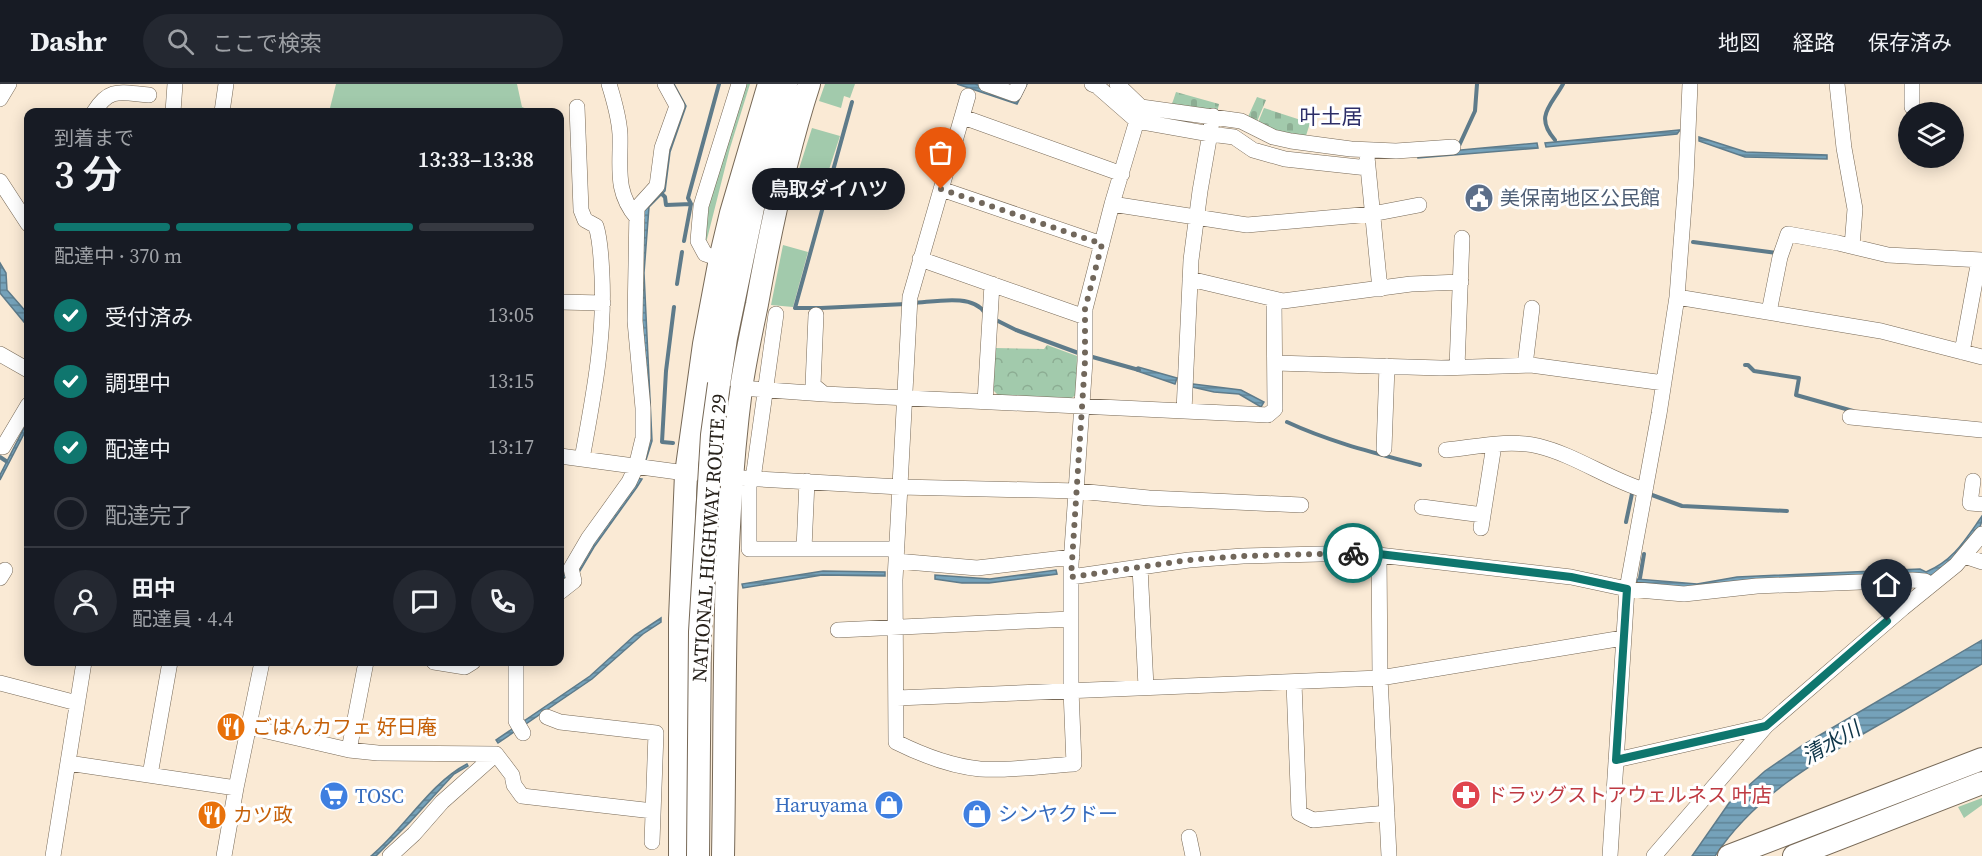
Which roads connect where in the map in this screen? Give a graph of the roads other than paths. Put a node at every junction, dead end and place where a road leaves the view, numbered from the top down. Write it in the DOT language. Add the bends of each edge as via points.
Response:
graph roads {
  1 [pos="9,84"];
  2 [pos="175,84"];
  3 [pos="226,84"];
  4 [pos="609,84"];
  5 [pos="665,84"];
  6 [pos="739,84"];
  7 [pos="769,84"];
  8 [pos="786,84"];
  9 [pos="809,84"];
  10 [pos="986,84"];
  11 [pos="1019,84"];
  12 [pos="1092,84"];
  13 [pos="1117,84"];
  14 [pos="1689,84"];
  15 [pos="1837,84"];
  16 [pos="1912,84"];
  17 [pos="149,95"];
  18 [pos="968,96"];
  19 [pos="0,99"];
  20 [pos="1912,102"];
  21 [pos="577,107"];
  22 [pos="97,108"];
  23 [pos="172,108"];
  24 [pos="223,108"];
  25 [pos="1139,114"];
  26 [pos="1213,116"];
  27 [pos="963,117"];
  28 [pos="1210,134"];
  29 [pos="1453,147"];
  30 [pos="1367,150"];
  31 [pos="1368,168"];
  32 [pos="1122,174"];
  33 [pos="0,182"];
  34 [pos="941,189"];
  35 [pos="1112,204"];
  36 [pos="1419,205"];
  37 [pos="1372,214"];
  38 [pos="24,215"];
  39 [pos="1197,216"];
  40 [pos="637,218"];
  41 [pos="1462,238"];
  42 [pos="1102,244"];
  43 [pos="684,245"];
  44 [pos="701,246"];
  45 [pos="1852,246"];
  46 [pos="720,259"];
  47 [pos="920,259"];
  48 [pos="1980,260"];
  49 [pos="1190,279"];
  50 [pos="1461,282"];
  51 [pos="992,284"];
  52 [pos="1380,289"];
  53 [pos="1677,297"];
  54 [pos="1274,299"];
  55 [pos="564,302"];
  56 [pos="603,303"];
  57 [pos="1532,308"];
  58 [pos="1769,312"];
  59 [pos="776,314"];
  60 [pos="816,315"];
  61 [pos="1085,317"];
  62 [pos="1962,352"];
  63 [pos="0,354"];
  64 [pos="1982,357"];
  65 [pos="1275,363"];
  66 [pos="1525,365"];
  67 [pos="1387,366"];
  68 [pos="24,367"];
  69 [pos="1457,367"];
  70 [pos="1664,383"];
  71 [pos="730,386"];
  72 [pos="765,389"];
  73 [pos="824,394"];
  74 [pos="903,399"];
  75 [pos="985,402"];
  76 [pos="1083,407"];
  77 [pos="1184,411"];
  78 [pos="24,412"];
  79 [pos="1850,417"];
  80 [pos="1982,430"];
  81 [pos="0,445"];
  82 [pos="1494,446"];
  83 [pos="1384,449"];
  84 [pos="1446,450"];
  85 [pos="564,457"];
  86 [pos="582,459"];
  87 [pos="636,467"];
  88 [pos="686,474"];
  89 [pos="745,479"];
  90 [pos="807,481"];
  91 [pos="1973,482"];
  92 [pos="900,487"];
  93 [pos="1644,490"];
  94 [pos="1078,491"];
  95 [pos="1982,504"];
  96 [pos="1301,506"];
  97 [pos="1422,507"];
  98 [pos="1982,534"];
  99 [pos="804,549"];
  100 [pos="1379,554"];
  101 [pos="896,555"];
  102 [pos="1964,555"];
  103 [pos="1072,557"];
  104 [pos="1982,562"];
  105 [pos="1140,567"];
  106 [pos="1071,577"];
  107 [pos="1931,585"];
  108 [pos="564,589"];
  109 [pos="1627,589"];
  110 [pos="1071,619"];
  111 [pos="896,627"];
  112 [pos="838,630"];
  113 [pos="1623,638"];
  114 [pos="83,666"];
  115 [pos="169,666"];
  116 [pos="261,666"];
  117 [pos="365,666"];
  118 [pos="516,666"];
  119 [pos="1380,678"];
  120 [pos="1294,683"];
  121 [pos="0,684"];
  122 [pos="1146,687"];
  123 [pos="1071,690"];
  124 [pos="897,698"];
  125 [pos="77,703"];
  126 [pos="547,717"];
  127 [pos="1766,726"];
  128 [pos="249,727"];
  129 [pos="523,733"];
  130 [pos="349,750"];
  131 [pos="496,754"];
  132 [pos="1982,759"];
  133 [pos="1616,760"];
  134 [pos="68,764"];
  135 [pos="150,775"];
  136 [pos="1982,783"];
  137 [pos="236,788"];
  138 [pos="654,811"];
  139 [pos="1387,813"];
  140 [pos="1189,837"];
  141 [pos="652,842"];
  142 [pos="53,856"];
  143 [pos="224,856"];
  144 [pos="390,856"];
  145 [pos="680,856"];
  146 [pos="698,856"];
  147 [pos="723,856"];
  148 [pos="1193,856"];
  149 [pos="1389,856"];
  150 [pos="1610,856"];
  151 [pos="1654,856"];
  152 [pos="1729,856"];
  153 [pos="1794,856"];
  1 -- 19 [label="street"];
  2 -- 23 [label="street"];
  3 -- 24 [label="street"];
  4 -- 40 [label="street" via="619,123 621,191"];
  5 -- 40 [label="street" via="677,106 662,148 657,186 637,208"];
  6 -- 44 [label="street" via="701,206"];
  7 -- 46 [label="highway"];
  8 -- 71 [label="highway, NATIONAL HIGHWAY ROUTE 29" via="754,203 726,338"];
  9 -- 71 [label="highway"];
  10 -- 11 [label="street" via="1014,94"];
  12 -- 25 [label="street"];
  13 -- 25 [label="street"];
  14 -- 53 [label="street"];
  15 -- 45 [label="street" via="1856,209"];
  16 -- 20 [label="street"];
  17 -- 22 [label="street" via="110,95"];
  18 -- 27 [label="street"];
  21 -- 56 [label="street" via="580,210 585,220 596,226 600,239"];
  25 -- 26 [label="street"];
  25 -- 28 [label="street"];
  25 -- 32 [label="street"];
  26 -- 28 [label="street"];
  26 -- 30 [label="street" via="1241,121 1291,141"];
  27 -- 32 [label="street"];
  27 -- 34 [label="street"];
  28 -- 31 [label="street" via="1234,137 1253,150 1285,159"];
  28 -- 39 [label="street"];
  29 -- 30 [label="street"];
  30 -- 31 [label="street"];
  31 -- 37 [label="street"];
  32 -- 35 [label="street"];
  33 -- 38 [label="street"];
  34 -- 42 [label="street"];
  34 -- 47 [label="street"];
  35 -- 39 [label="street"];
  35 -- 42 [label="street"];
  36 -- 37 [label="street"];
  37 -- 39 [label="street" via="1247,225"];
  37 -- 52 [label="street"];
  39 -- 49 [label="street"];
  40 -- 87 [label="street" via="635,321 643,438"];
  41 -- 50 [label="street"];
  42 -- 61 [label="street"];
  43 -- 44 [label="street"];
  44 -- 46 [label="street" via="705,254"];
  45 -- 48 [label="street" via="1897,256"];
  45 -- 58 [label="street" via="1788,234"];
  46 -- 88 [label="highway"];
  47 -- 51 [label="street"];
  47 -- 74 [label="street" via="910,297"];
  48 -- 62 [label="street"];
  49 -- 54 [label="street"];
  49 -- 77 [label="street"];
  50 -- 52 [label="street"];
  50 -- 69 [label="street"];
  51 -- 61 [label="street"];
  51 -- 75 [label="street"];
  52 -- 54 [label="street"];
  53 -- 58 [label="street"];
  53 -- 70 [label="street"];
  54 -- 65 [label="street"];
  55 -- 56 [label="street"];
  56 -- 86 [label="street" via="600,357"];
  57 -- 66 [label="street"];
  58 -- 62 [label="street" via="1881,331"];
  59 -- 72 [label="street"];
  60 -- 73 [label="street" via="813,385"];
  61 -- 76 [label="street"];
  62 -- 64 [label="street"];
  63 -- 68 [label="street"];
  65 -- 67 [label="street"];
  65 -- 77 [label="street" via="1275,409 1268,415"];
  66 -- 69 [label="street"];
  66 -- 70 [label="street"];
  67 -- 69 [label="street"];
  67 -- 83 [label="street"];
  70 -- 93 [label="street"];
  71 -- 72 [label="street"];
  71 -- 89 [label="highway"];
  71 -- 146 [label="highway, NATIONAL HIGHWAY ROUTE 29, bridge" via="712,435 700,632"];
  72 -- 73 [label="street"];
  72 -- 89 [label="street"];
  73 -- 74 [label="street"];
  74 -- 75 [label="street"];
  74 -- 92 [label="street"];
  75 -- 76 [label="street"];
  76 -- 77 [label="street"];
  76 -- 94 [label="street"];
  78 -- 81 [label="street" via="3,447"];
  79 -- 80 [label="street"];
  82 -- 84 [label="street"];
  82 -- 93 [label="street" via="1536,445"];
  82 -- 97 [label="street" via="1482,522"];
  85 -- 86 [label="street"];
  86 -- 87 [label="street"];
  87 -- 88 [label="street"];
  87 -- 108 [label="street" via="570,568 574,581"];
  88 -- 89 [label="street"];
  88 -- 145 [label="highway" via="680,619"];
  89 -- 90 [label="street"];
  89 -- 99 [label="street" via="749,549"];
  89 -- 147 [label="highway" via="726,640"];
  90 -- 92 [label="street"];
  90 -- 99 [label="street"];
  91 -- 95 [label="street" via="1970,502"];
  92 -- 94 [label="street"];
  92 -- 101 [label="street"];
  93 -- 109 [label="street"];
  94 -- 96 [label="street"];
  94 -- 103 [label="street"];
  98 -- 102 [label="street"];
  99 -- 101 [label="street"];
  100 -- 105 [label="street" via="1243,556"];
  100 -- 109 [label="street" via="1571,577"];
  100 -- 119 [label="street"];
  101 -- 103 [label="street" via="977,568"];
  101 -- 111 [label="street"];
  102 -- 104 [label="street"];
  102 -- 107 [label="street"];
  103 -- 106 [label="street"];
  105 -- 106 [label="street"];
  105 -- 122 [label="street"];
  106 -- 110 [label="street"];
  107 -- 109 [label="street" via="1902,580 1827,582 1694,594"];
  107 -- 127 [label="street"];
  109 -- 113 [label="street"];
  110 -- 111 [label="street"];
  110 -- 123 [label="street"];
  111 -- 112 [label="street"];
  111 -- 124 [label="street"];
  113 -- 119 [label="street"];
  113 -- 133 [label="street"];
  114 -- 125 [label="street"];
  115 -- 135 [label="street"];
  116 -- 128 [label="street"];
  117 -- 130 [label="street"];
  118 -- 129 [label="street" via="516,721"];
  119 -- 120 [label="street"];
  119 -- 139 [label="street"];
  120 -- 122 [label="street"];
  120 -- 139 [label="street" via="1299,813 1313,820"];
  121 -- 125 [label="street"];
  122 -- 123 [label="street"];
  123 -- 124 [label="street"];
  123 -- 124 [label="street" via="1074,764 997,769 944,762 896,742"];
  125 -- 134 [label="street"];
  126 -- 138 [label="street" via="560,722 656,733"];
  127 -- 133 [label="street"];
  127 -- 151 [label="street"];
  128 -- 130 [label="street"];
  128 -- 137 [label="street"];
  130 -- 131 [label="street"];
  131 -- 138 [label="street" via="522,795"];
  131 -- 144 [label="street"];
  132 -- 152 [label="highway"];
  133 -- 150 [label="street"];
  134 -- 135 [label="street"];
  134 -- 142 [label="street"];
  135 -- 137 [label="street"];
  136 -- 153 [label="highway"];
  137 -- 143 [label="street"];
  138 -- 141 [label="street"];
  139 -- 149 [label="street"];
  140 -- 148 [label="street"];
}
